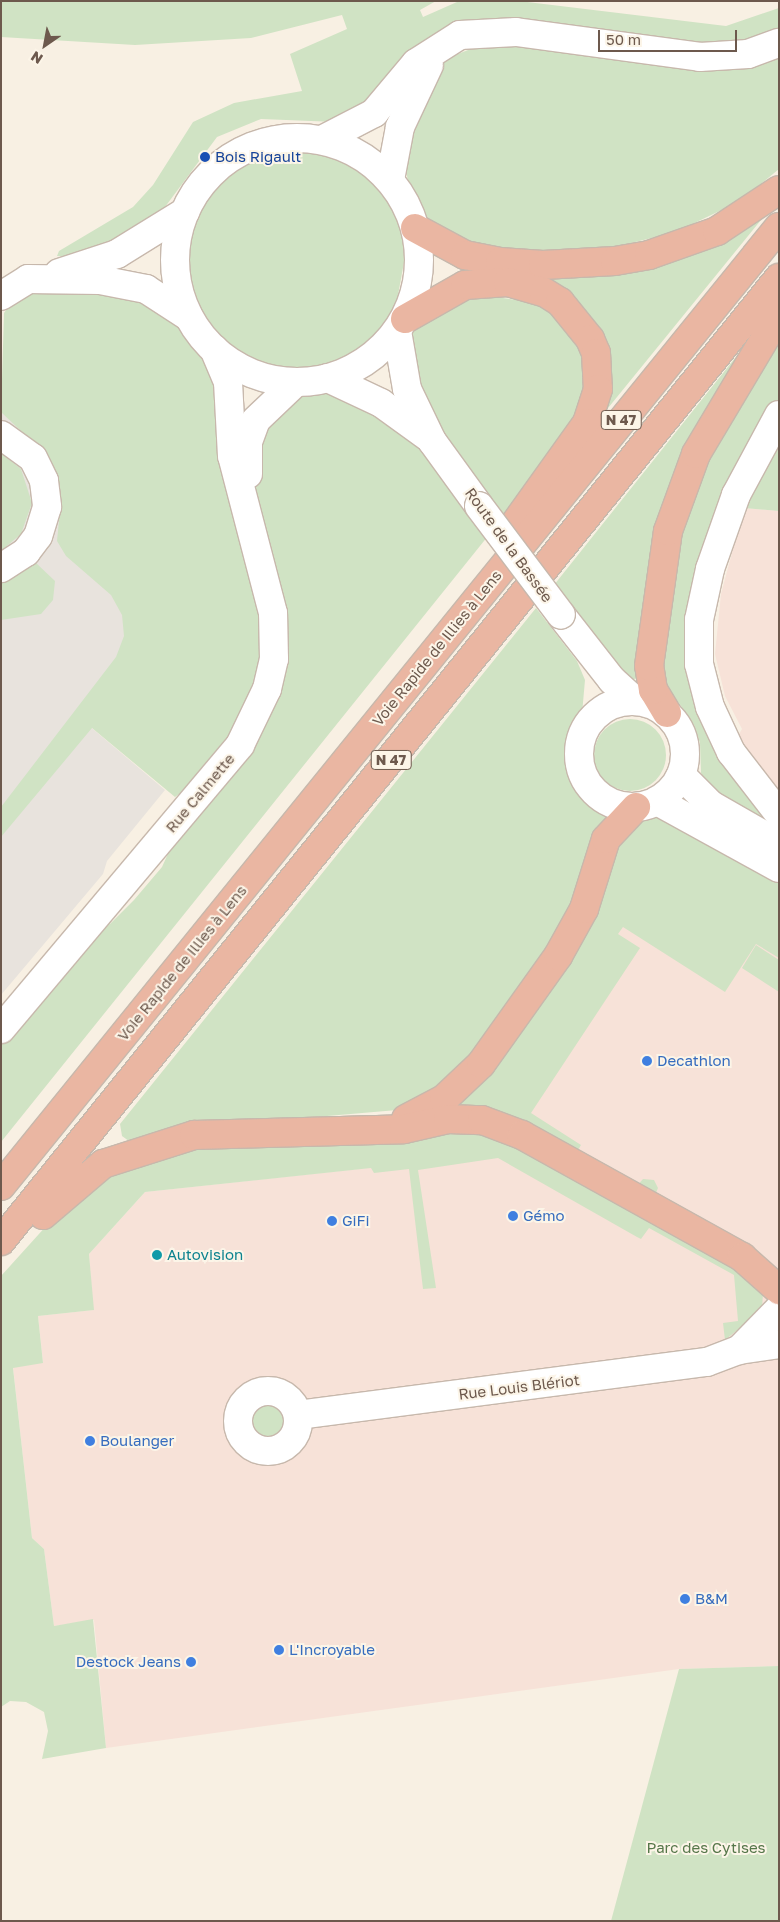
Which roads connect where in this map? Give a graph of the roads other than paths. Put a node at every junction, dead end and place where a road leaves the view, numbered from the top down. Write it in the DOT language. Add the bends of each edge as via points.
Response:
graph roads {
  1 [pos="779,43"];
  2 [pos="442,46"];
  3 [pos="322,140"];
  4 [pos="390,180"];
  5 [pos="779,190"];
  6 [pos="185,212"];
  7 [pos="779,227"];
  8 [pos="415,228"];
  9 [pos="47,277"];
  10 [pos="779,278"];
  11 [pos="1,296"];
  12 [pos="779,315"];
  13 [pos="189,317"];
  14 [pos="401,325"];
  15 [pos="214,349"];
  16 [pos="328,378"];
  17 [pos="296,382"];
  18 [pos="779,415"];
  19 [pos="1,435"];
  20 [pos="432,441"];
  21 [pos="248,510"];
  22 [pos="1,568"];
  23 [pos="464,614"];
  24 [pos="586,650"];
  25 [pos="634,700"];
  26 [pos="667,713"];
  27 [pos="590,720"];
  28 [pos="681,775"];
  29 [pos="646,804"];
  30 [pos="779,814"];
  31 [pos="779,844"];
  32 [pos="779,868"];
  33 [pos="1,1029"];
  34 [pos="381,1127"];
  35 [pos="1,1186"];
  36 [pos="1,1241"];
  37 [pos="1,1249"];
  38 [pos="779,1290"];
  39 [pos="779,1309"];
  40 [pos="779,1344"];
  41 [pos="739,1350"];
  42 [pos="298,1415"];
  1 -- 2 [label="street" via="748,54 700,57 488,30 460,35"];
  2 -- 3 [label="street" via="416,63 374,113"];
  2 -- 4 [label="street" via="421,78 400,127"];
  3 -- 4 [label="street" via="358,154"];
  3 -- 6 [label="street" via="268,141 233,156 205,179"];
  4 -- 8 [label="street"];
  5 -- 8 [label="highway" via="717,231 649,255 615,261 500,262 465,255"];
  6 -- 9 [label="street" via="117,254"];
  6 -- 13 [label="street" via="177,240 176,271"];
  7 -- 23 [label="highway, Voie Rapide de Illies à Lens / N 47"];
  8 -- 14 [label="street" via="418,278"];
  9 -- 11 [label="street" via="14,285"];
  9 -- 13 [label="street" via="146,289"];
  10 -- 36 [label="highway, N 47"];
  12 -- 26 [label="highway" via="696,454 668,531 649,666 653,690"];
  13 -- 15 [label="street"];
  14 -- 16 [label="street" via="367,360"];
  14 -- 20 [label="street, Route de la Bassée" via="407,389"];
  14 -- 23 [label="highway" via="464,285 515,284 560,302 577,318 596,354 598,389 587,423 476,575"];
  15 -- 17 [label="street" via="252,373"];
  15 -- 21 [label="street, Rue Calmette" via="228,382 232,456"];
  16 -- 17 [label="street"];
  16 -- 20 [label="street, Route de la Bassée" via="381,403"];
  17 -- 21 [label="street, Rue Calmette" via="256,420 248,442"];
  18 -- 30 [label="street" via="736,495 710,568 699,620 699,664 710,707 731,752"];
  19 -- 22 [label="street" via="33,458 44,481 47,507 38,536 26,552"];
  20 -- 24 [label="street, Route de la Bassée, bridge"];
  21 -- 33 [label="street, Rue Calmette" via="275,639 259,714 223,766"];
  23 -- 35 [label="highway, Voie Rapide de Illies à Lens / N 47"];
  24 -- 25 [label="street, Route de la Bassée"];
  24 -- 27 [label="street, Route de la Bassée" via="594,674"];
  25 -- 26 [label="street"];
  25 -- 27 [label="street" via="602,709"];
  26 -- 28 [label="street" via="684,742"];
  27 -- 29 [label="street" via="578,750 586,782 611,803"];
  28 -- 29 [label="street"];
  28 -- 31 [label="street" via="711,805"];
  29 -- 32 [label="street"];
  29 -- 34 [label="highway" via="606,839 594,882 571,935 481,1064 444,1099"];
  34 -- 37 [label="highway" via="194,1136 126,1154 77,1182 28,1230"];
  34 -- 38 [label="highway" via="404,1129 448,1119 498,1124 742,1257"];
  39 -- 41 [label="street, Rue Louis Blériot"];
  40 -- 41 [label="street, Rue Louis Blériot"];
  41 -- 42 [label="street, Rue Louis Blériot" via="707,1362"];
}
